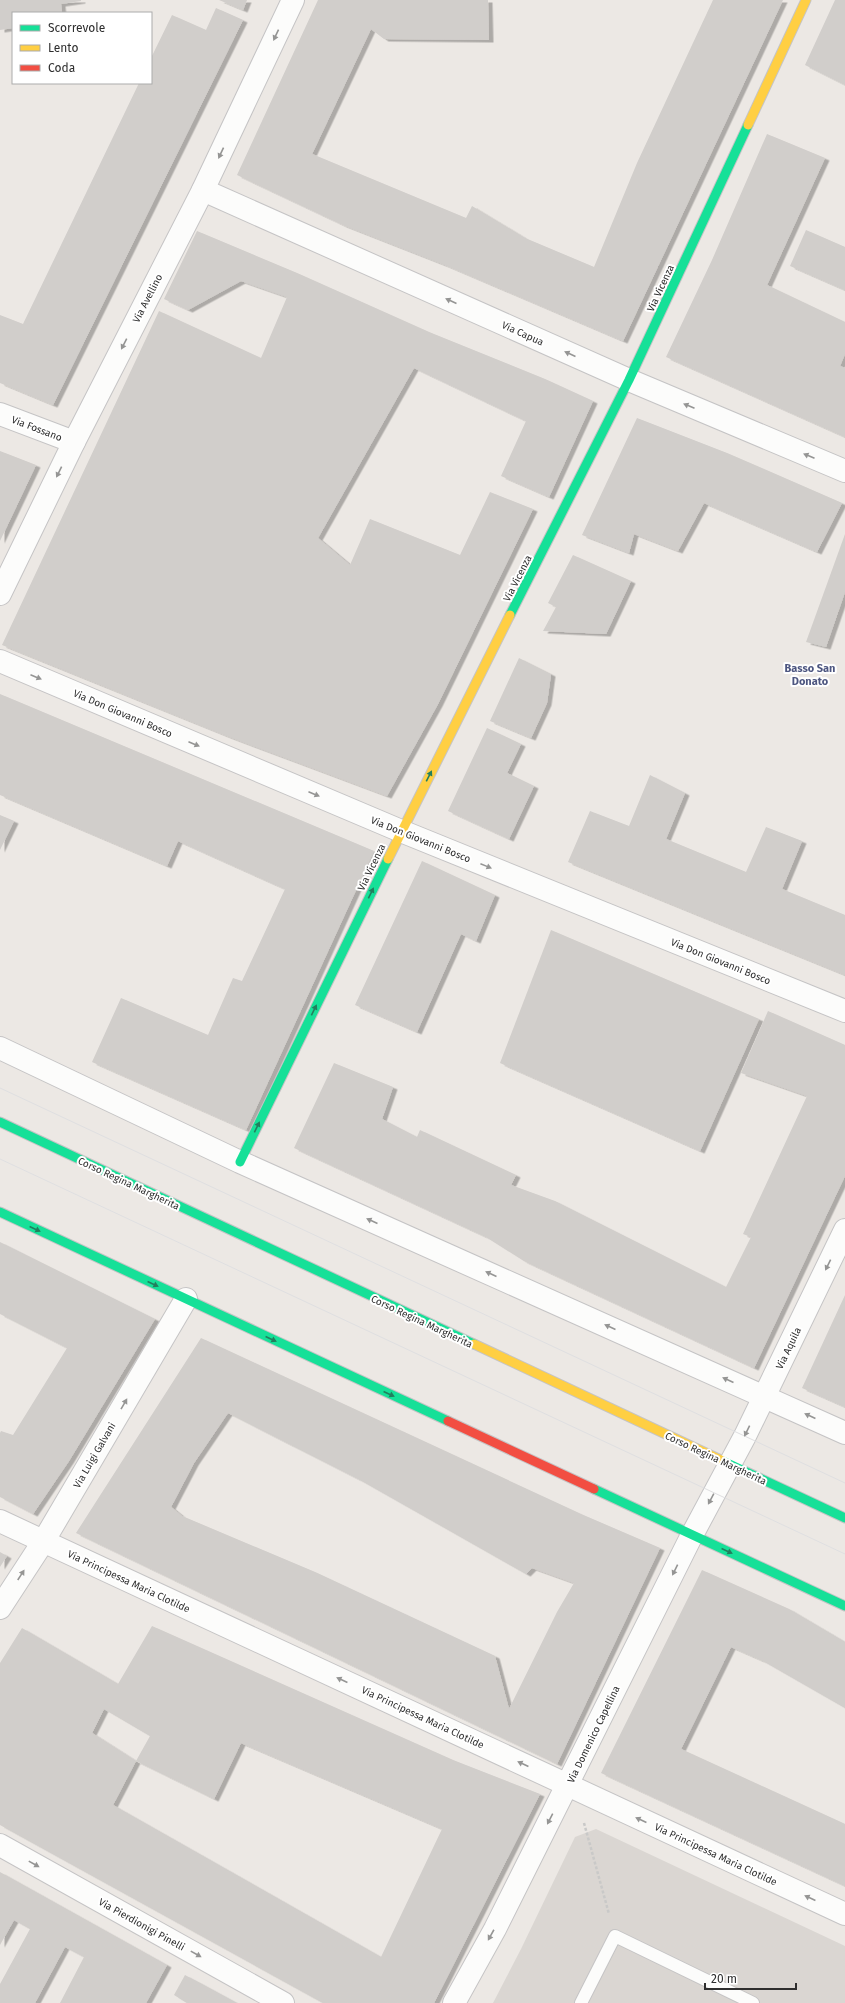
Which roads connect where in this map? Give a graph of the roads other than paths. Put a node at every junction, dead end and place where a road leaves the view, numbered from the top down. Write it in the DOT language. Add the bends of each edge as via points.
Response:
graph roads {
  1 [pos="293,0"];
  2 [pos="806,0"];
  3 [pos="203,190"];
  4 [pos="629,380"];
  5 [pos="0,414"];
  6 [pos="74,442"];
  7 [pos="845,471"];
  8 [pos="0,594"];
  9 [pos="0,661"];
  10 [pos="401,831"];
  11 [pos="845,1011"];
  12 [pos="0,1048"];
  13 [pos="0,1122"];
  14 [pos="240,1162"];
  15 [pos="0,1212"];
  16 [pos="845,1230"];
  17 [pos="186,1299"];
  18 [pos="764,1396"];
  19 [pos="845,1433"];
  20 [pos="730,1465"];
  21 [pos="845,1518"];
  22 [pos="0,1521"];
  23 [pos="692,1535"];
  24 [pos="43,1542"];
  25 [pos="845,1606"];
  26 [pos="0,1608"];
  27 [pos="568,1785"];
  28 [pos="0,1845"];
  29 [pos="845,1914"];
  30 [pos="283,2003"];
  31 [pos="454,2003"];
  32 [pos="581,2003"];
  33 [pos="753,2003"];
  1 -- 3 [label="street, Via Avellino, one-way"];
  2 -- 4 [label="street, Via Vicenza"];
  4 -- 3 [label="street, Via Capua, one-way"];
  3 -- 6 [label="street, Via Avellino, one-way"];
  7 -- 4 [label="street, Via Capua, one-way"];
  10 -- 4 [label="street, Via Vicenza, one-way"];
  5 -- 6 [label="street, Via Fossano"];
  6 -- 8 [label="street, Via Avellino, one-way"];
  9 -- 10 [label="street, Via Don Giovanni Bosco, one-way"];
  10 -- 11 [label="street, Via Don Giovanni Bosco, one-way"];
  14 -- 10 [label="street, Via Vicenza, one-way"];
  12 -- 14 [label="street"];
  13 -- 20 [label="street, Corso Regina Margherita"];
  18 -- 14 [label="street, one-way"];
  15 -- 17 [label="street, one-way"];
  16 -- 18 [label="street, Via Aquila, one-way"];
  17 -- 23 [label="street, one-way"];
  24 -- 17 [label="street, Via Luigi Galvani, one-way"];
  19 -- 18 [label="street, one-way"];
  18 -- 20 [label="street, Via Aquila, one-way"];
  20 -- 21 [label="street, Corso Regina Margherita"];
  20 -- 23 [label="street, Via Domenico Capellina, one-way"];
  22 -- 24 [label="street, Via Principessa Maria Clotilde"];
  23 -- 25 [label="street, one-way"];
  23 -- 27 [label="street, Via Domenico Capellina, one-way"];
  26 -- 24 [label="street, Via Luigi Galvani, one-way"];
  27 -- 24 [label="street, Via Principessa Maria Clotilde, one-way"];
  29 -- 27 [label="street, Via Principessa Maria Clotilde, one-way"];
  27 -- 31 [label="street, Via Domenico Capellina, one-way"];
  28 -- 30 [label="street, Via Pierdionigi Pinelli, one-way"];
  32 -- 33 [label="lane" via="615,1936"];
}
